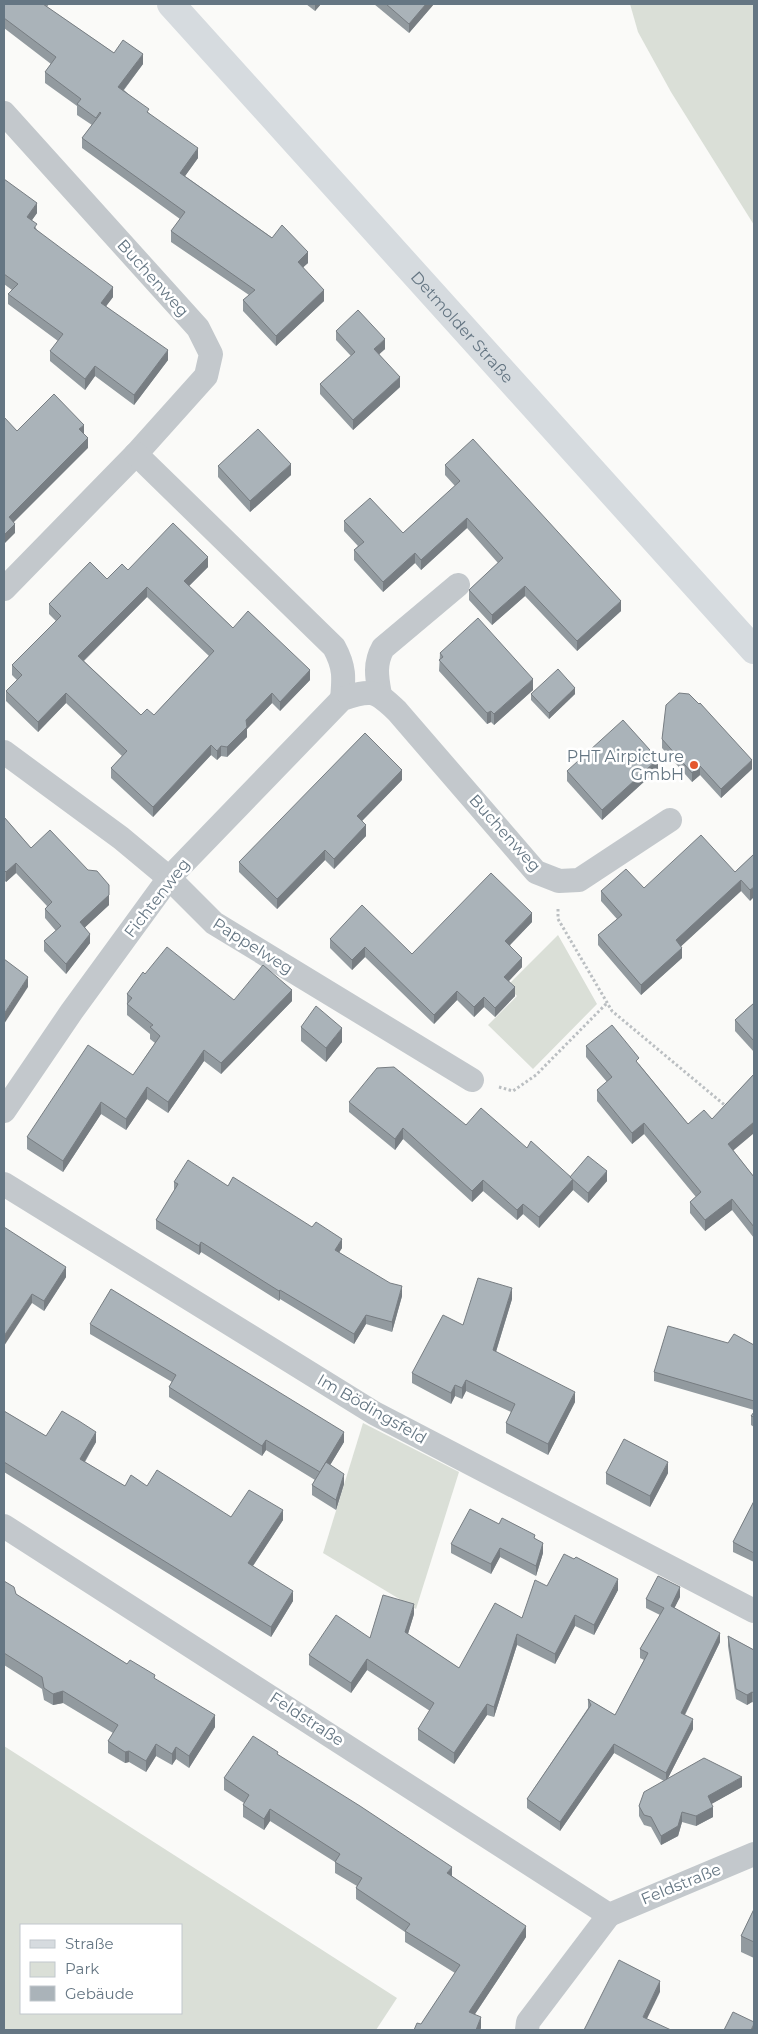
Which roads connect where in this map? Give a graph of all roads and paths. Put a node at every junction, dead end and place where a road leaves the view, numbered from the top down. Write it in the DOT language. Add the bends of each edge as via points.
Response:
graph roads {
  1 [pos="171,4"];
  2 [pos="4,113"];
  3 [pos="136,454"];
  4 [pos="458,585"];
  5 [pos="4,589"];
  6 [pos="754,650"];
  7 [pos="361,695"];
  8 [pos="4,752"];
  9 [pos="670,820"];
  10 [pos="169,878"];
  11 [pos="559,881"];
  12 [pos="607,1003"];
  13 [pos="472,1080"];
  14 [pos="4,1111"];
  15 [pos="732,1111"];
  16 [pos="4,1184"];
  17 [pos="4,1526"];
  18 [pos="754,1611"];
  19 [pos="754,1854"];
  20 [pos="609,1914"];
  21 [pos="527,2030"];
  1 -- 6 [label="main road, Detmolder Straße"];
  2 -- 3 [label="street, Buchenweg" via="198,328 211,354 206,376"];
  3 -- 5 [label="street, Buchenweg"];
  3 -- 7 [label="street" via="334,647 342,661 344,678"];
  4 -- 7 [label="street" via="383,648 376,670"];
  7 -- 10 [label="street, Fichtenweg"];
  7 -- 11 [label="street, Buchenweg" via="397,711 536,872"];
  8 -- 10 [label="street, Pappelweg" via="121,838"];
  9 -- 11 [label="street, Buchenweg" via="579,880"];
  10 -- 13 [label="street, Pappelweg" via="214,923"];
  10 -- 14 [label="street, Fichtenweg"];
  11 -- 12 [label="path" via="558,919"];
  12 -- 13 [label="path" via="536,1075 513,1091"];
  12 -- 15 [label="path" via="612,1011"];
  16 -- 18 [label="street, Im Bödingsfeld" via="374,1413"];
  17 -- 20 [label="street, Feldstraße"];
  19 -- 20 [label="street, Feldstraße"];
  20 -- 21 [label="street" via="528,2022"];
}
